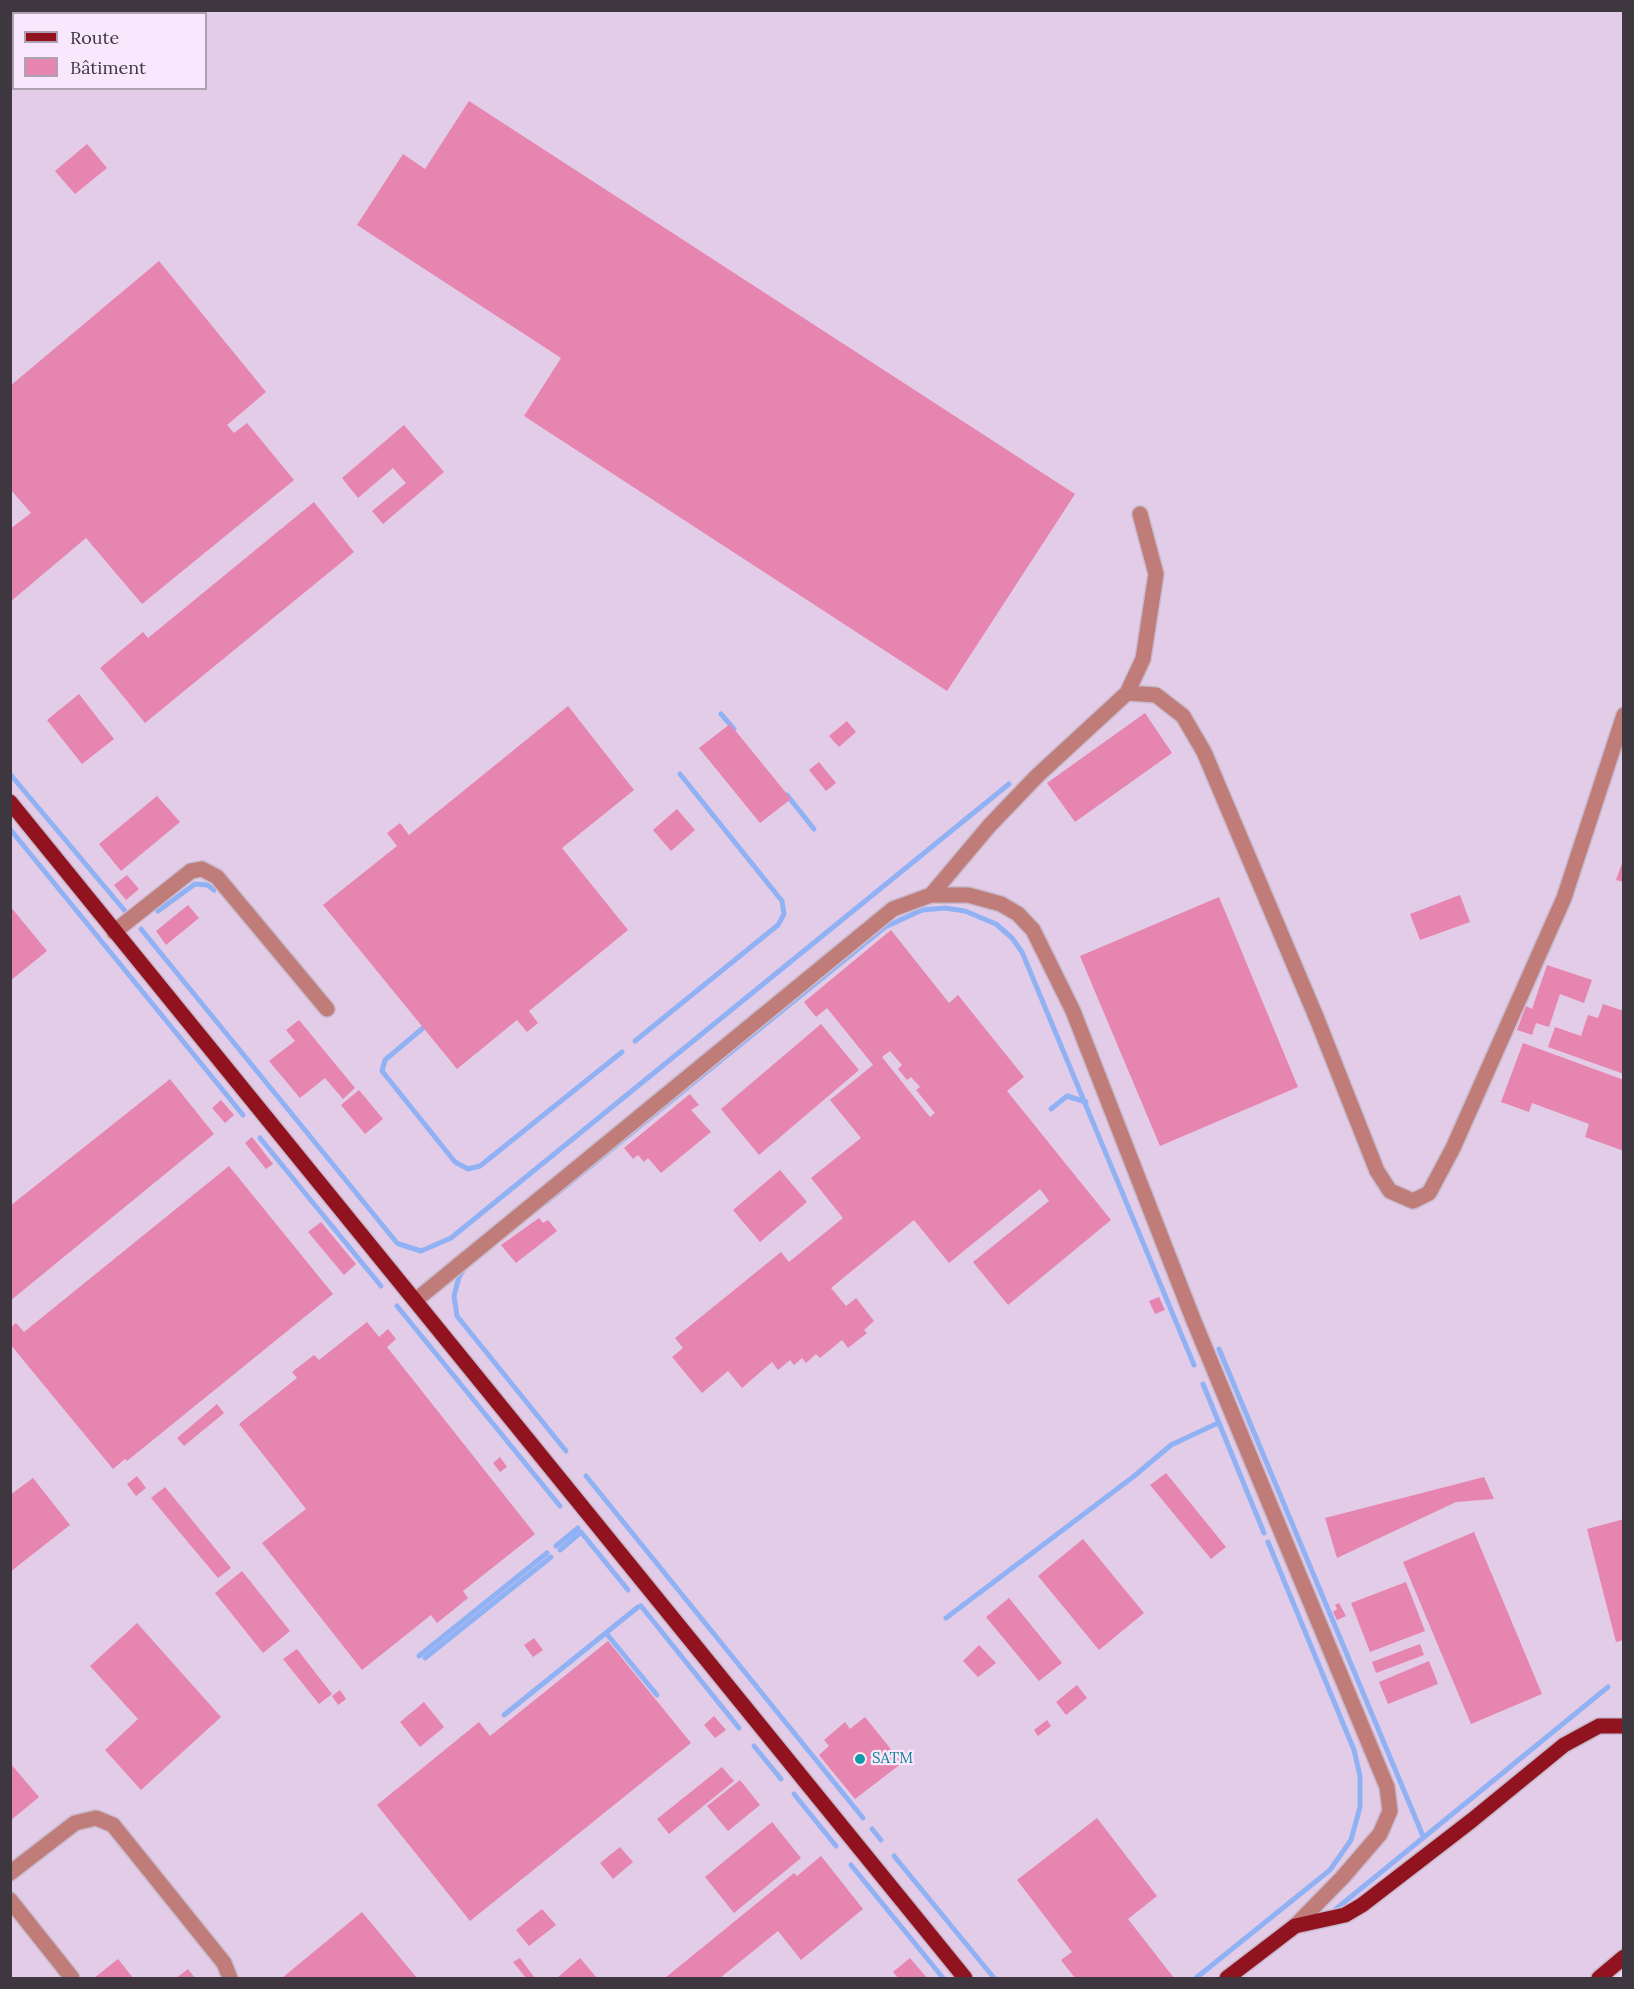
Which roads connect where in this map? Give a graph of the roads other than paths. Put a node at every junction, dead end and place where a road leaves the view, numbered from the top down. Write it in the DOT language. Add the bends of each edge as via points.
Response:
graph roads {
  1 [pos="1140,514"];
  2 [pos="1127,693"];
  3 [pos="1623,715"];
  4 [pos="10,802"];
  5 [pos="930,895"];
  6 [pos="114,932"];
  7 [pos="327,1010"];
  8 [pos="416,1300"];
  9 [pos="1623,1726"];
  10 [pos="10,1873"];
  11 [pos="10,1900"];
  12 [pos="1295,1926"];
  13 [pos="1623,1958"];
  14 [pos="72,1978"];
  15 [pos="230,1978"];
  16 [pos="965,1978"];
  17 [pos="1227,1978"];
  18 [pos="1599,1978"];
  1 -- 2 [label="street" via="1156,574 1143,659"];
  2 -- 3 [label="street" via="1156,696 1174,709 1183,716 1204,752 1377,1171 1390,1191 1413,1200 1429,1193 1453,1148 1564,898"];
  2 -- 5 [label="street" via="1037,776"];
  4 -- 6 [label="main road"];
  5 -- 8 [label="street" via="893,909"];
  5 -- 12 [label="street" via="968,896 1001,904 1033,930 1073,1011 1193,1319 1387,1787 1389,1811 1380,1834"];
  6 -- 7 [label="street" via="191,871 202,869 217,877"];
  6 -- 8 [label="main road"];
  8 -- 16 [label="main road"];
  9 -- 12 [label="main road" via="1599,1726 1563,1745 1362,1905 1345,1915"];
  10 -- 15 [label="street" via="75,1823 96,1818 113,1825 224,1963"];
  11 -- 14 [label="street"];
  12 -- 17 [label="main road"];
  13 -- 18 [label="main road"];
}
